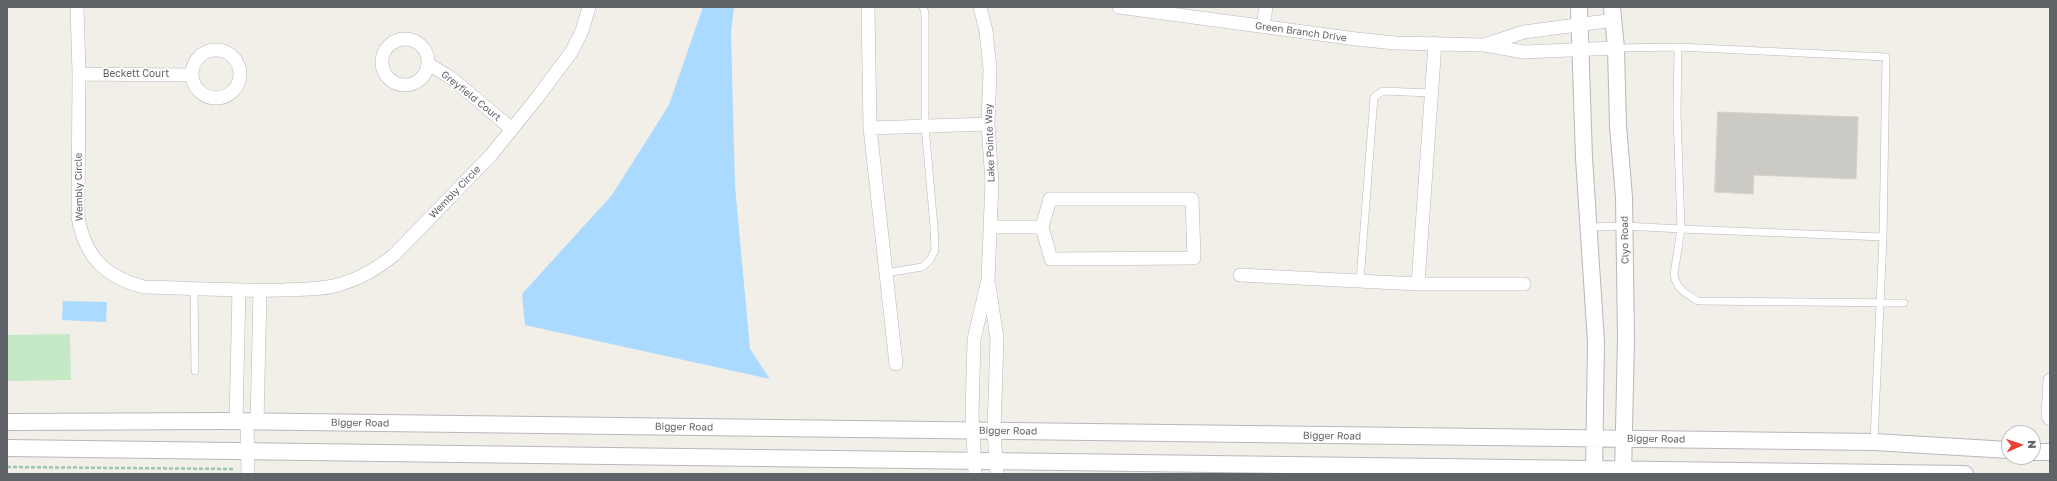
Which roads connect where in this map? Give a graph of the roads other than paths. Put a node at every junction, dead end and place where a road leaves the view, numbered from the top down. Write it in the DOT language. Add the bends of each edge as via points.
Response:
graph roads {
  1 [pos="77,7"];
  2 [pos="589,7"];
  3 [pos="868,7"];
  4 [pos="923,7"];
  5 [pos="980,7"];
  6 [pos="1119,7"];
  7 [pos="1266,7"];
  8 [pos="1579,7"];
  9 [pos="1613,14"];
  10 [pos="1580,24"];
  11 [pos="1264,26"];
  12 [pos="1434,43"];
  13 [pos="1485,45"];
  14 [pos="1678,47"];
  15 [pos="1616,48"];
  16 [pos="1581,50"];
  17 [pos="428,64"];
  18 [pos="79,74"];
  19 [pos="192,75"];
  20 [pos="1431,93"];
  21 [pos="988,124"];
  22 [pos="925,126"];
  23 [pos="870,128"];
  24 [pos="512,129"];
  25 [pos="1625,226"];
  26 [pos="991,227"];
  27 [pos="1042,227"];
  28 [pos="1588,227"];
  29 [pos="1681,229"];
  30 [pos="1883,237"];
  31 [pos="886,273"];
  32 [pos="1240,275"];
  33 [pos="988,280"];
  34 [pos="1360,281"];
  35 [pos="1418,284"];
  36 [pos="1524,284"];
  37 [pos="194,288"];
  38 [pos="239,290"];
  39 [pos="260,291"];
  40 [pos="1880,302"];
  41 [pos="1904,303"];
  42 [pos="896,364"];
  43 [pos="195,370"];
  44 [pos="2050,380"];
  45 [pos="2050,419"];
  46 [pos="7,422"];
  47 [pos="247,422"];
  48 [pos="973,431"];
  49 [pos="994,431"];
  50 [pos="1595,439"];
  51 [pos="1623,439"];
  52 [pos="1874,442"];
  53 [pos="7,448"];
  54 [pos="247,450"];
  55 [pos="2001,450"];
  56 [pos="975,467"];
  57 [pos="997,467"];
  58 [pos="1594,471"];
  59 [pos="1623,471"];
  60 [pos="1864,473"];
  61 [pos="248,474"];
  62 [pos="1965,474"];
  1 -- 18 [label="street, Wembly Circle"];
  2 -- 24 [label="street, Wembly Circle" via="582,31 572,51"];
  3 -- 23 [label="street"];
  4 -- 22 [label="lane"];
  5 -- 21 [label="street, Lake Pointe Way" via="986,31 990,69"];
  6 -- 11 [label="street, Green Branch Drive"];
  7 -- 11 [label="street"];
  8 -- 10 [label="street"];
  9 -- 10 [label="street, Green Branch Drive"];
  9 -- 15 [label="street, Clyo Road"];
  10 -- 13 [label="street, Green Branch Drive" via="1524,32"];
  10 -- 16 [label="street"];
  11 -- 12 [label="street, Green Branch Drive" via="1356,40"];
  12 -- 13 [label="street, Green Branch Drive"];
  12 -- 20 [label="street"];
  13 -- 16 [label="street, Green Branch Drive" via="1524,52"];
  14 -- 15 [label="lane"];
  14 -- 29 [label="lane" via="1677,114"];
  14 -- 30 [label="lane" via="1886,57"];
  15 -- 16 [label="street, Green Branch Drive"];
  15 -- 25 [label="street, Clyo Road"];
  16 -- 28 [label="street"];
  17 -- 24 [label="street, Greyfield Court" via="450,77"];
  18 -- 19 [label="street, Beckett Court"];
  18 -- 37 [label="street, Wembly Circle" via="78,217 80,231 89,251 102,267 129,283 144,287"];
  20 -- 34 [label="lane" via="1383,91 1374,97"];
  20 -- 35 [label="street"];
  21 -- 22 [label="street"];
  21 -- 26 [label="street, Lake Pointe Way" via="992,182"];
  22 -- 23 [label="street"];
  22 -- 31 [label="lane" via="935,250 930,260 922,267"];
  23 -- 31 [label="street"];
  24 -- 39 [label="street, Wembly Circle" via="491,155 394,255 378,267 360,278 340,285 314,289"];
  25 -- 28 [label="lane"];
  25 -- 29 [label="lane"];
  25 -- 51 [label="street, Clyo Road" via="1626,339"];
  26 -- 27 [label="street"];
  26 -- 33 [label="street, Lake Pointe Way"];
  27 -- 27 [label="street" via="1050,199 1192,199 1194,258 1051,259"];
  28 -- 50 [label="street" via="1596,342"];
  29 -- 30 [label="lane"];
  29 -- 40 [label="lane" via="1675,282 1686,294 1698,301"];
  30 -- 40 [label="lane"];
  31 -- 42 [label="street"];
  32 -- 34 [label="street"];
  33 -- 48 [label="street, Lake Pointe Way" via="974,339"];
  33 -- 49 [label="street, Lake Pointe Way" via="997,338"];
  34 -- 35 [label="street"];
  35 -- 36 [label="street"];
  37 -- 38 [label="street, Wembly Circle"];
  37 -- 43 [label="lane"];
  38 -- 39 [label="street, Wembly Circle"];
  38 -- 47 [label="street"];
  39 -- 47 [label="street"];
  40 -- 41 [label="lane"];
  40 -- 52 [label="lane"];
  44 -- 45 [label="street"];
  46 -- 47 [label="street, Bigger Road"];
  47 -- 48 [label="street, Bigger Road"];
  47 -- 54 [label="street"];
  48 -- 49 [label="street, Bigger Road"];
  48 -- 56 [label="street, Lake Pointe Way"];
  49 -- 50 [label="street, Bigger Road"];
  49 -- 57 [label="street, Lake Pointe Way"];
  50 -- 51 [label="street, Bigger Road"];
  50 -- 58 [label="street"];
  51 -- 52 [label="street, Bigger Road"];
  51 -- 59 [label="street, Clyo Road"];
  52 -- 55 [label="street, Bigger Road"];
  53 -- 54 [label="street" via="109,451"];
  54 -- 56 [label="street"];
  54 -- 61 [label="street"];
  56 -- 57 [label="street"];
  57 -- 58 [label="street"];
  58 -- 59 [label="street"];
  59 -- 60 [label="street"];
  60 -- 62 [label="street"];
}
